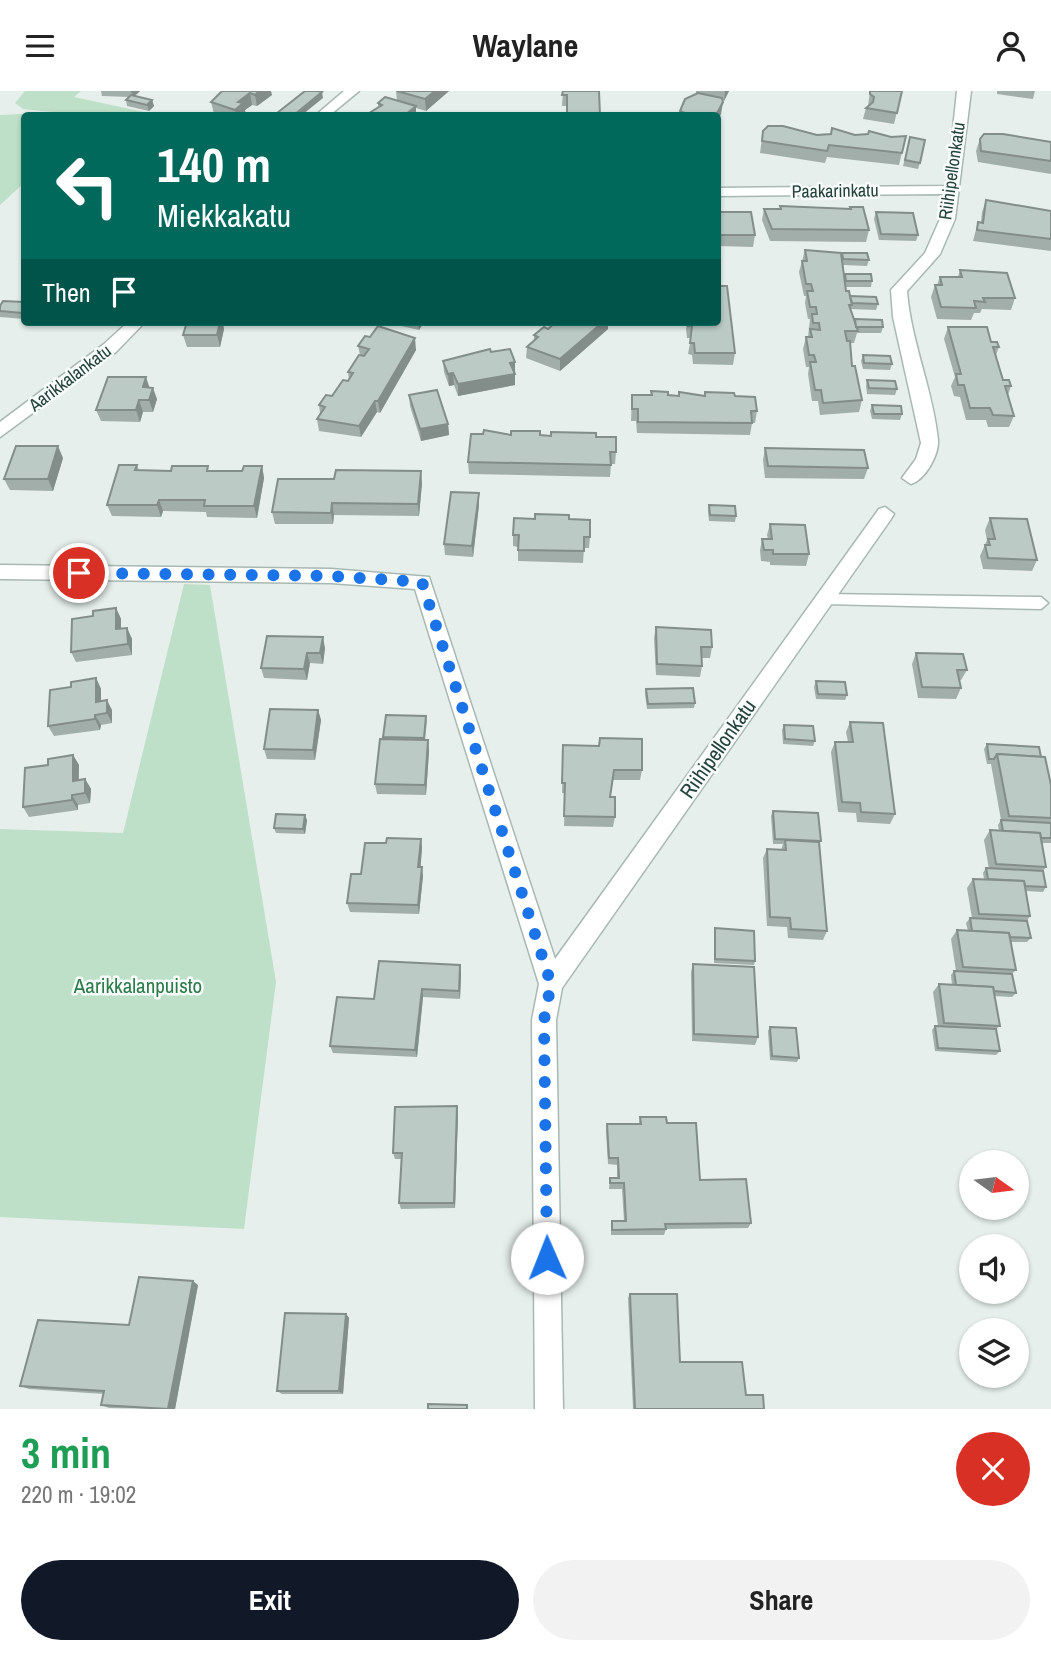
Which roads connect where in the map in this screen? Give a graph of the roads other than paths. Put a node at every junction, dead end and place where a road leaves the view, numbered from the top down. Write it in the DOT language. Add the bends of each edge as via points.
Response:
graph roads {
  1 [pos="352,91"];
  2 [pos="964,91"];
  3 [pos="325,112"];
  4 [pos="953,190"];
  5 [pos="721,192"];
  6 [pos="133,326"];
  7 [pos="0,431"];
  8 [pos="911,478"];
  9 [pos="885,514"];
  10 [pos="0,572"];
  11 [pos="824,600"];
  12 [pos="1041,603"];
  13 [pos="551,984"];
  14 [pos="549,1409"];
  1 -- 3 [label="street"];
  2 -- 4 [label="street, Riihipellonkatu"];
  4 -- 5 [label="street, Paakarinkatu"];
  4 -- 8 [label="street, Riihipellonkatu" via="944,228 931,255 899,290 930,443"];
  6 -- 7 [label="street, Aarikkalankatu"];
  9 -- 11 [label="street, Riihipellonkatu"];
  10 -- 13 [label="street" via="331,576 422,582"];
  11 -- 12 [label="lane"];
  11 -- 13 [label="street, Riihipellonkatu"];
  13 -- 14 [label="street" via="544,1020"];
}
